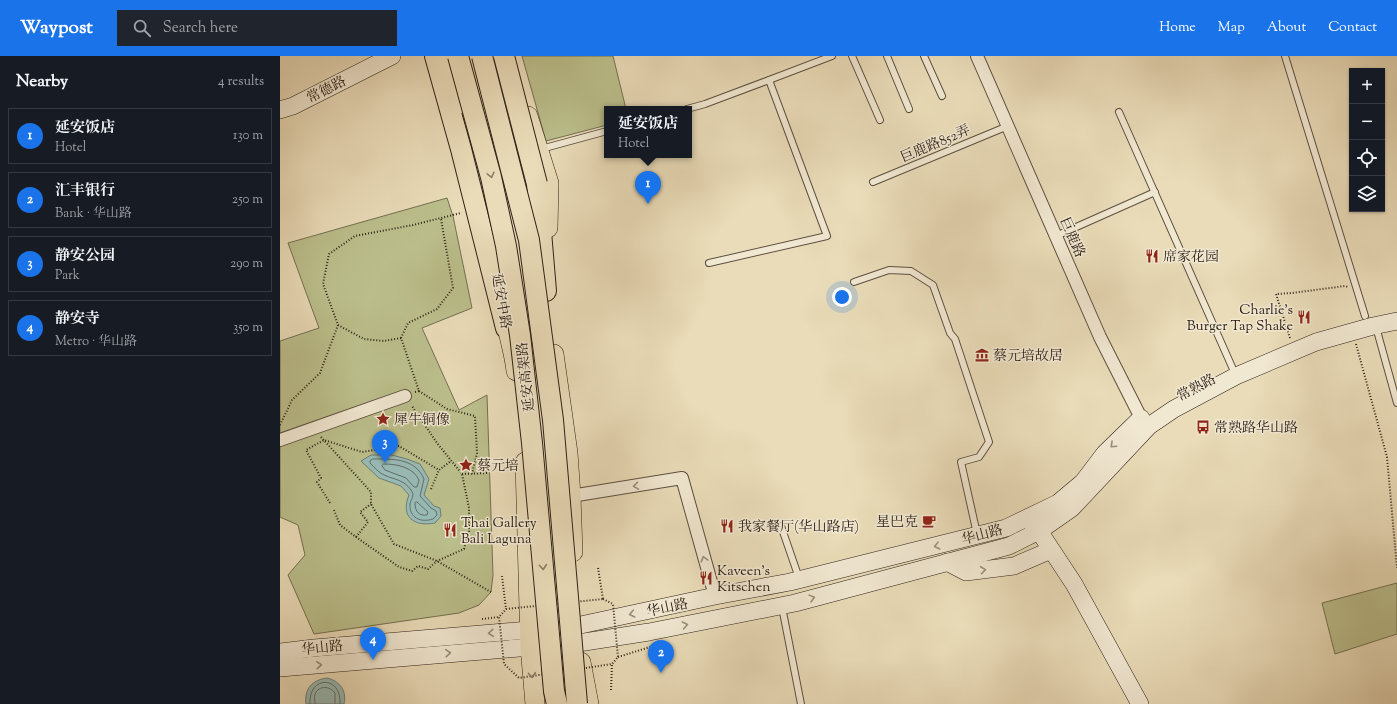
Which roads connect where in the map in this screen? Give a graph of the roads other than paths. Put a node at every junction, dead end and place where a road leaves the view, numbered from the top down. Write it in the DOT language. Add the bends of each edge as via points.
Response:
graph roads {
  1 [pos="392,56"];
  2 [pos="431,56"];
  3 [pos="435,56"];
  4 [pos="446,56"];
  5 [pos="458,56"];
  6 [pos="482,56"];
  7 [pos="487,56"];
  8 [pos="504,56"];
  9 [pos="509,56"];
  10 [pos="832,56"];
  11 [pos="852,56"];
  12 [pos="887,56"];
  13 [pos="924,56"];
  14 [pos="977,56"];
  15 [pos="1285,56"];
  16 [pos="769,80"];
  17 [pos="942,96"];
  18 [pos="692,108"];
  19 [pos="909,109"];
  20 [pos="280,110"];
  21 [pos="1119,112"];
  22 [pos="880,120"];
  23 [pos="1008,126"];
  24 [pos="604,132"];
  25 [pos="539,149"];
  26 [pos="520,154"];
  27 [pos="873,182"];
  28 [pos="1155,192"];
  29 [pos="1056,236"];
  30 [pos="709,263"];
  31 [pos="854,282"];
  32 [pos="546,291"];
  33 [pos="1397,319"];
  34 [pos="1370,321"];
  35 [pos="506,328"];
  36 [pos="1234,372"];
  37 [pos="405,396"];
  38 [pos="1185,402"];
  39 [pos="1397,403"];
  40 [pos="1145,422"];
  41 [pos="280,440"];
  42 [pos="571,496"];
  43 [pos="1027,517"];
  44 [pos="781,526"];
  45 [pos="1039,532"];
  46 [pos="978,535"];
  47 [pos="1051,550"];
  48 [pos="946,562"];
  49 [pos="799,580"];
  50 [pos="715,596"];
  51 [pos="782,606"];
  52 [pos="577,634"];
  53 [pos="530,638"];
  54 [pos="280,652"];
  55 [pos="280,668"];
  56 [pos="535,704"];
  57 [pos="556,704"];
  58 [pos="577,704"];
  59 [pos="589,704"];
  60 [pos="801,704"];
  61 [pos="1140,704"];
  1 -- 20 [label="main road, 常德路" via="293,106"];
  2 -- 35 [label="main road" via="474,210 487,286"];
  3 -- 35 [label="highway"];
  4 -- 35 [label="main road, 延安中路" via="492,241"];
  5 -- 57 [label="highway, 延安高架路, one-way, bridge" via="491,177 518,320"];
  6 -- 58 [label="highway, 延安高架路, bridge" via="529,240 553,427"];
  7 -- 32 [label="main road"];
  8 -- 32 [label="highway, bridge" via="537,184"];
  9 -- 25 [label="main road"];
  10 -- 16 [label="lane"];
  11 -- 22 [label="lane"];
  12 -- 19 [label="lane"];
  13 -- 17 [label="lane"];
  14 -- 23 [label="street, 巨鹿路"];
  15 -- 34 [label="lane"];
  16 -- 18 [label="lane"];
  16 -- 30 [label="lane" via="827,236"];
  21 -- 28 [label="lane"];
  23 -- 27 [label="lane, 巨鹿路852弄"];
  23 -- 29 [label="street, 巨鹿路"];
  24 -- 25 [label="lane"];
  25 -- 26 [label="lane"];
  25 -- 32 [label="main road" via="549,183"];
  28 -- 29 [label="lane"];
  28 -- 36 [label="lane"];
  29 -- 40 [label="street, 巨鹿路" via="1100,337"];
  31 -- 46 [label="lane" via="889,270 911,271 932,285 955,339 988,442 979,457 961,462"];
  32 -- 42 [label="main road" via="568,453"];
  33 -- 34 [label="main road, 常熟路"];
  34 -- 36 [label="main road, 常熟路" via="1352,332 1316,342"];
  34 -- 36 [label="main road, 常熟路" via="1292,342"];
  34 -- 39 [label="lane"];
  35 -- 53 [label="main road, 延安中路" via="515,361 525,460"];
  36 -- 38 [label="main road, 常熟路"];
  36 -- 40 [label="main road, 常熟路" via="1189,390"];
  37 -- 41 [label="street"];
  38 -- 40 [label="main road, 常熟路"];
  38 -- 45 [label="main road, 常熟路" via="1184,410 1154,434 1079,513 1052,532"];
  40 -- 43 [label="main road, 常熟路, one-way" via="1105,453 1083,482 1058,503"];
  40 -- 45 [label="main road, 常熟路" via="1072,508"];
  50 -- 42 [label="street, one-way" via="682,478"];
  42 -- 52 [label="main road"];
  43 -- 45 [label="main road"];
  43 -- 46 [label="main road, 华山路" via="1006,528"];
  44 -- 49 [label="lane"];
  45 -- 47 [label="main road"];
  45 -- 48 [label="main road, 华山路" via="1009,546"];
  46 -- 49 [label="main road, 华山路, one-way"];
  48 -- 47 [label="main road, one-way" via="966,572 1014,566"];
  47 -- 61 [label="main road" via="1074,584"];
  51 -- 48 [label="main road, 华山路, one-way"];
  49 -- 50 [label="main road, 华山路"];
  50 -- 52 [label="main road, 华山路, one-way"];
  52 -- 51 [label="main road, 华山路, one-way" via="649,632"];
  51 -- 60 [label="lane"];
  52 -- 53 [label="main road, 华山路"];
  52 -- 59 [label="main road"];
  53 -- 54 [label="main road, 华山路, one-way" via="314,648"];
  55 -- 53 [label="main road, 华山路, one-way"];
  53 -- 56 [label="main road, 延安中路, one-way"];
}
